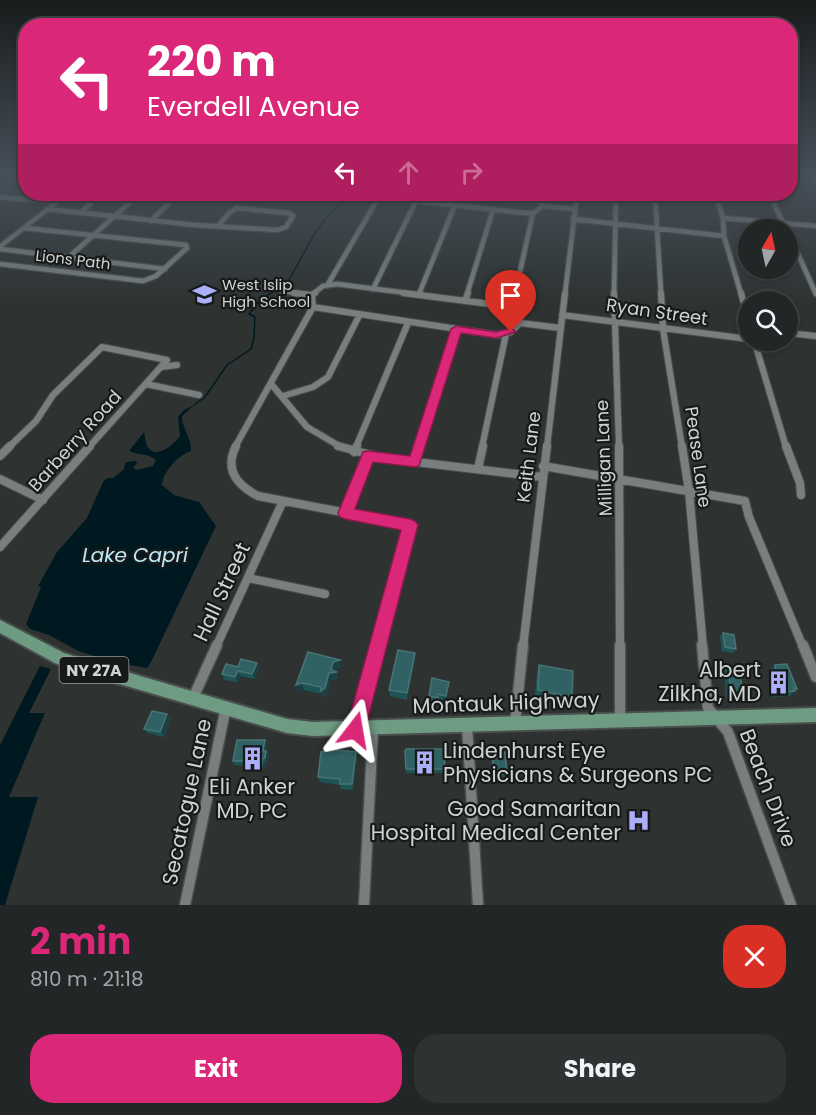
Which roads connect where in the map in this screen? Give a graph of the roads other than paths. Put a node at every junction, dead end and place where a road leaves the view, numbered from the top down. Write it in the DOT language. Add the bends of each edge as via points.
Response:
graph roads {
  1 [pos="36,218"];
  2 [pos="113,218"];
  3 [pos="135,218"];
  4 [pos="224,218"];
  5 [pos="290,218"];
  6 [pos="365,218"];
  7 [pos="408,218"];
  8 [pos="450,218"];
  9 [pos="490,218"];
  10 [pos="532,218"];
  11 [pos="615,218"];
  12 [pos="656,218"];
  13 [pos="723,218"];
  14 [pos="573,219"];
  15 [pos="151,220"];
  16 [pos="615,224"];
  17 [pos="798,224"];
  18 [pos="218,226"];
  19 [pos="816,226"];
  20 [pos="24,228"];
  21 [pos="657,228"];
  22 [pos="93,236"];
  23 [pos="724,236"];
  24 [pos="0,248"];
  25 [pos="798,255"];
  26 [pos="69,257"];
  27 [pos="0,264"];
  28 [pos="165,269"];
  29 [pos="328,284"];
  30 [pos="373,289"];
  31 [pos="282,291"];
  32 [pos="740,291"];
  33 [pos="816,294"];
  34 [pos="312,295"];
  35 [pos="419,295"];
  36 [pos="465,301"];
  37 [pos="313,307"];
  38 [pos="512,309"];
  39 [pos="562,315"];
  40 [pos="359,316"];
  41 [pos="408,322"];
  42 [pos="520,322"];
  43 [pos="613,322"];
  44 [pos="560,328"];
  45 [pos="663,328"];
  46 [pos="456,329"];
  47 [pos="506,334"];
  48 [pos="798,334"];
  49 [pos="816,336"];
  50 [pos="738,338"];
  51 [pos="757,351"];
  52 [pos="177,365"];
  53 [pos="161,366"];
  54 [pos="146,384"];
  55 [pos="272,385"];
  56 [pos="199,395"];
  57 [pos="283,396"];
  58 [pos="354,452"];
  59 [pos="0,456"];
  60 [pos="368,456"];
  61 [pos="415,462"];
  62 [pos="543,466"];
  63 [pos="478,470"];
  64 [pos="542,477"];
  65 [pos="0,478"];
  66 [pos="621,479"];
  67 [pos="688,491"];
  68 [pos="801,495"];
  69 [pos="42,500"];
  70 [pos="283,501"];
  71 [pos="345,513"];
  72 [pos="0,547"];
  73 [pos="248,578"];
  74 [pos="325,594"];
  75 [pos="0,626"];
  76 [pos="813,663"];
  77 [pos="816,677"];
  78 [pos="194,698"];
  79 [pos="226,708"];
  80 [pos="816,716"];
  81 [pos="719,720"];
  82 [pos="620,721"];
  83 [pos="467,725"];
  84 [pos="515,725"];
  85 [pos="373,728"];
  86 [pos="355,730"];
  87 [pos="185,905"];
  88 [pos="364,905"];
  89 [pos="478,905"];
  90 [pos="791,905"];
  1 -- 20 [label="main road"];
  2 -- 22 [label="street"];
  3 -- 15 [label="street"];
  4 -- 18 [label="street"];
  5 -- 18 [label="street" via="282,229"];
  6 -- 29 [label="street"];
  7 -- 30 [label="street"];
  8 -- 35 [label="street"];
  9 -- 36 [label="street"];
  10 -- 38 [label="street"];
  11 -- 16 [label="street, Milligan Lane"];
  12 -- 21 [label="street, Pease Lane"];
  13 -- 23 [label="street"];
  14 -- 16 [label="street"];
  14 -- 39 [label="street, Keith Lane"];
  15 -- 18 [label="street"];
  16 -- 21 [label="street"];
  16 -- 43 [label="street, Milligan Lane"];
  17 -- 19 [label="street"];
  20 -- 22 [label="street"];
  20 -- 24 [label="main road"];
  21 -- 23 [label="street"];
  21 -- 45 [label="street, Pease Lane"];
  22 -- 26 [label="street"];
  22 -- 28 [label="street" via="186,246"];
  23 -- 32 [label="street"];
  24 -- 26 [label="street"];
  25 -- 33 [label="street"];
  26 -- 28 [label="street"];
  27 -- 28 [label="street, Lions Path" via="143,281"];
  29 -- 30 [label="street"];
  29 -- 34 [label="street"];
  30 -- 35 [label="street"];
  31 -- 34 [label="street"];
  34 -- 37 [label="street"];
  35 -- 36 [label="street"];
  36 -- 38 [label="street"];
  37 -- 40 [label="street"];
  37 -- 55 [label="street"];
  38 -- 42 [label="street"];
  39 -- 43 [label="street, Ryan Street"];
  39 -- 44 [label="street, Keith Lane"];
  40 -- 41 [label="street"];
  40 -- 57 [label="street" via="328,377 311,388"];
  41 -- 46 [label="street"];
  41 -- 58 [label="street"];
  42 -- 44 [label="street"];
  42 -- 47 [label="street"];
  43 -- 45 [label="street, Ryan Street"];
  43 -- 66 [label="street, Milligan Lane"];
  44 -- 62 [label="street, Keith Lane"];
  45 -- 50 [label="street, Ryan Street"];
  45 -- 67 [label="street, Pease Lane"];
  46 -- 47 [label="street"];
  46 -- 61 [label="street"];
  47 -- 63 [label="street"];
  48 -- 49 [label="street"];
  51 -- 68 [label="street"];
  52 -- 53 [label="street"];
  53 -- 54 [label="street, Barberry Road"];
  53 -- 59 [label="street" via="166,360 102,347"];
  54 -- 56 [label="street"];
  54 -- 69 [label="street, Barberry Road"];
  55 -- 57 [label="street"];
  55 -- 70 [label="street" via="234,449 230,471 244,489"];
  57 -- 58 [label="street" via="307,427"];
  58 -- 60 [label="street"];
  60 -- 61 [label="street"];
  60 -- 71 [label="street"];
  61 -- 63 [label="street"];
  62 -- 64 [label="street, Keith Lane"];
  62 -- 66 [label="street"];
  63 -- 64 [label="street"];
  64 -- 84 [label="street, Keith Lane"];
  65 -- 69 [label="street"];
  66 -- 67 [label="street"];
  66 -- 82 [label="street, Milligan Lane"];
  67 -- 76 [label="street" via="745,501"];
  67 -- 81 [label="street, Pease Lane" via="708,708"];
  69 -- 72 [label="street, Barberry Road"];
  70 -- 71 [label="street"];
  70 -- 73 [label="street, Hall Street"];
  71 -- 86 [label="street" via="410,525"];
  73 -- 74 [label="street"];
  73 -- 78 [label="street, Hall Street"];
  75 -- 78 [label="main road, Montauk Highway / NY 27A" via="60,658"];
  76 -- 77 [label="street"];
  78 -- 79 [label="main road, Montauk Highway / NY 27A"];
  79 -- 86 [label="main road, Montauk Highway / NY 27A" via="287,726"];
  79 -- 87 [label="street, Secatogue Lane"];
  80 -- 81 [label="main road, Montauk Highway / NY 27A"];
  81 -- 82 [label="main road, Montauk Highway / NY 27A"];
  81 -- 90 [label="street, Beach Drive" via="728,732"];
  82 -- 84 [label="main road, Montauk Highway / NY 27A"];
  83 -- 84 [label="main road, Montauk Highway / NY 27A"];
  83 -- 85 [label="main road, Montauk Highway / NY 27A"];
  83 -- 89 [label="street"];
  85 -- 86 [label="main road, Montauk Highway / NY 27A"];
  85 -- 88 [label="street"];
}
